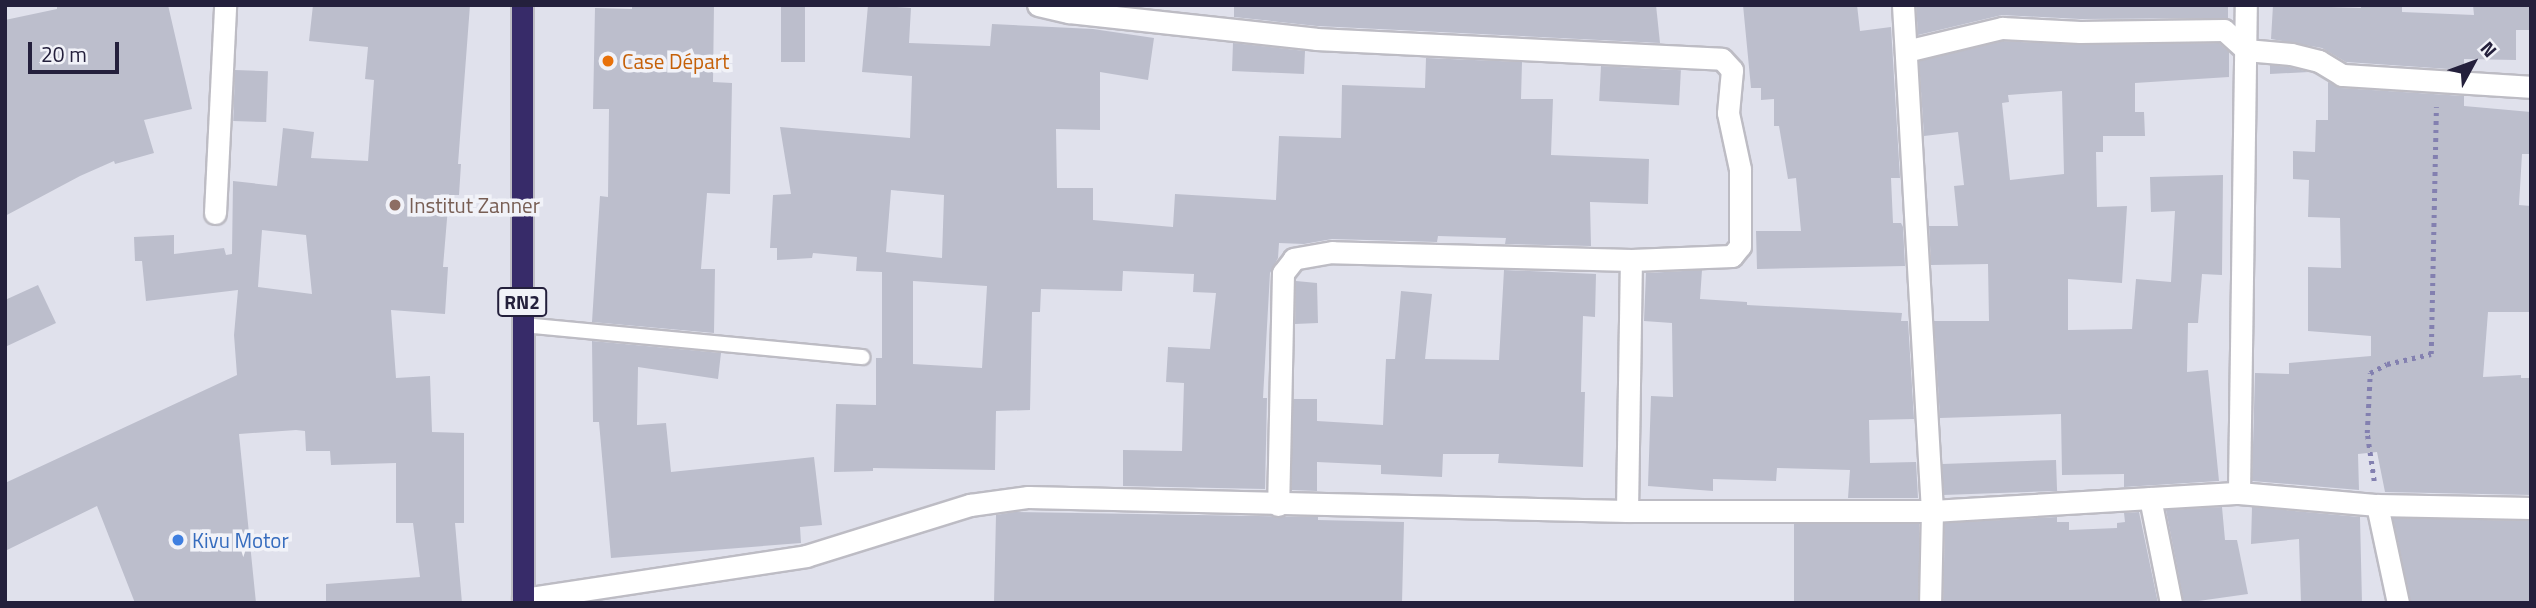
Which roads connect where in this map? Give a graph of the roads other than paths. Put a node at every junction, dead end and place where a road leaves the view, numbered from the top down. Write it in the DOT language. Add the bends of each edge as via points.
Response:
graph roads {
  1 [pos="225,5"];
  2 [pos="522,5"];
  3 [pos="1038,5"];
  4 [pos="1903,5"];
  5 [pos="2246,5"];
  6 [pos="2246,50"];
  7 [pos="1906,51"];
  8 [pos="2531,87"];
  9 [pos="215,213"];
  10 [pos="1631,260"];
  11 [pos="522,325"];
  12 [pos="862,357"];
  13 [pos="2239,493"];
  14 [pos="2150,498"];
  15 [pos="1278,505"];
  16 [pos="2377,505"];
  17 [pos="2531,508"];
  18 [pos="1627,511"];
  19 [pos="1932,511"];
  20 [pos="523,601"];
  21 [pos="1930,603"];
  22 [pos="2171,603"];
  23 [pos="2398,603"];
  1 -- 9 [label="street"];
  2 -- 11 [label="highway, RN2"];
  3 -- 10 [label="street" via="1316,39 1723,58 1732,70 1728,113 1740,169 1740,246 1732,256 1723,258"];
  4 -- 7 [label="street"];
  5 -- 6 [label="street"];
  6 -- 7 [label="street" via="2224,30 2002,28"];
  6 -- 8 [label="street" via="2319,61 2342,75"];
  6 -- 13 [label="street"];
  7 -- 19 [label="street"];
  10 -- 15 [label="street" via="1332,252 1294,259 1283,273"];
  10 -- 18 [label="street"];
  11 -- 12 [label="lane"];
  11 -- 20 [label="highway, RN2"];
  13 -- 14 [label="street"];
  13 -- 16 [label="street"];
  14 -- 19 [label="street"];
  14 -- 22 [label="street"];
  15 -- 18 [label="street"];
  15 -- 20 [label="street" via="1028,497 970,505 806,556"];
  16 -- 17 [label="street"];
  16 -- 23 [label="street"];
  18 -- 19 [label="street"];
  19 -- 21 [label="street"];
}
